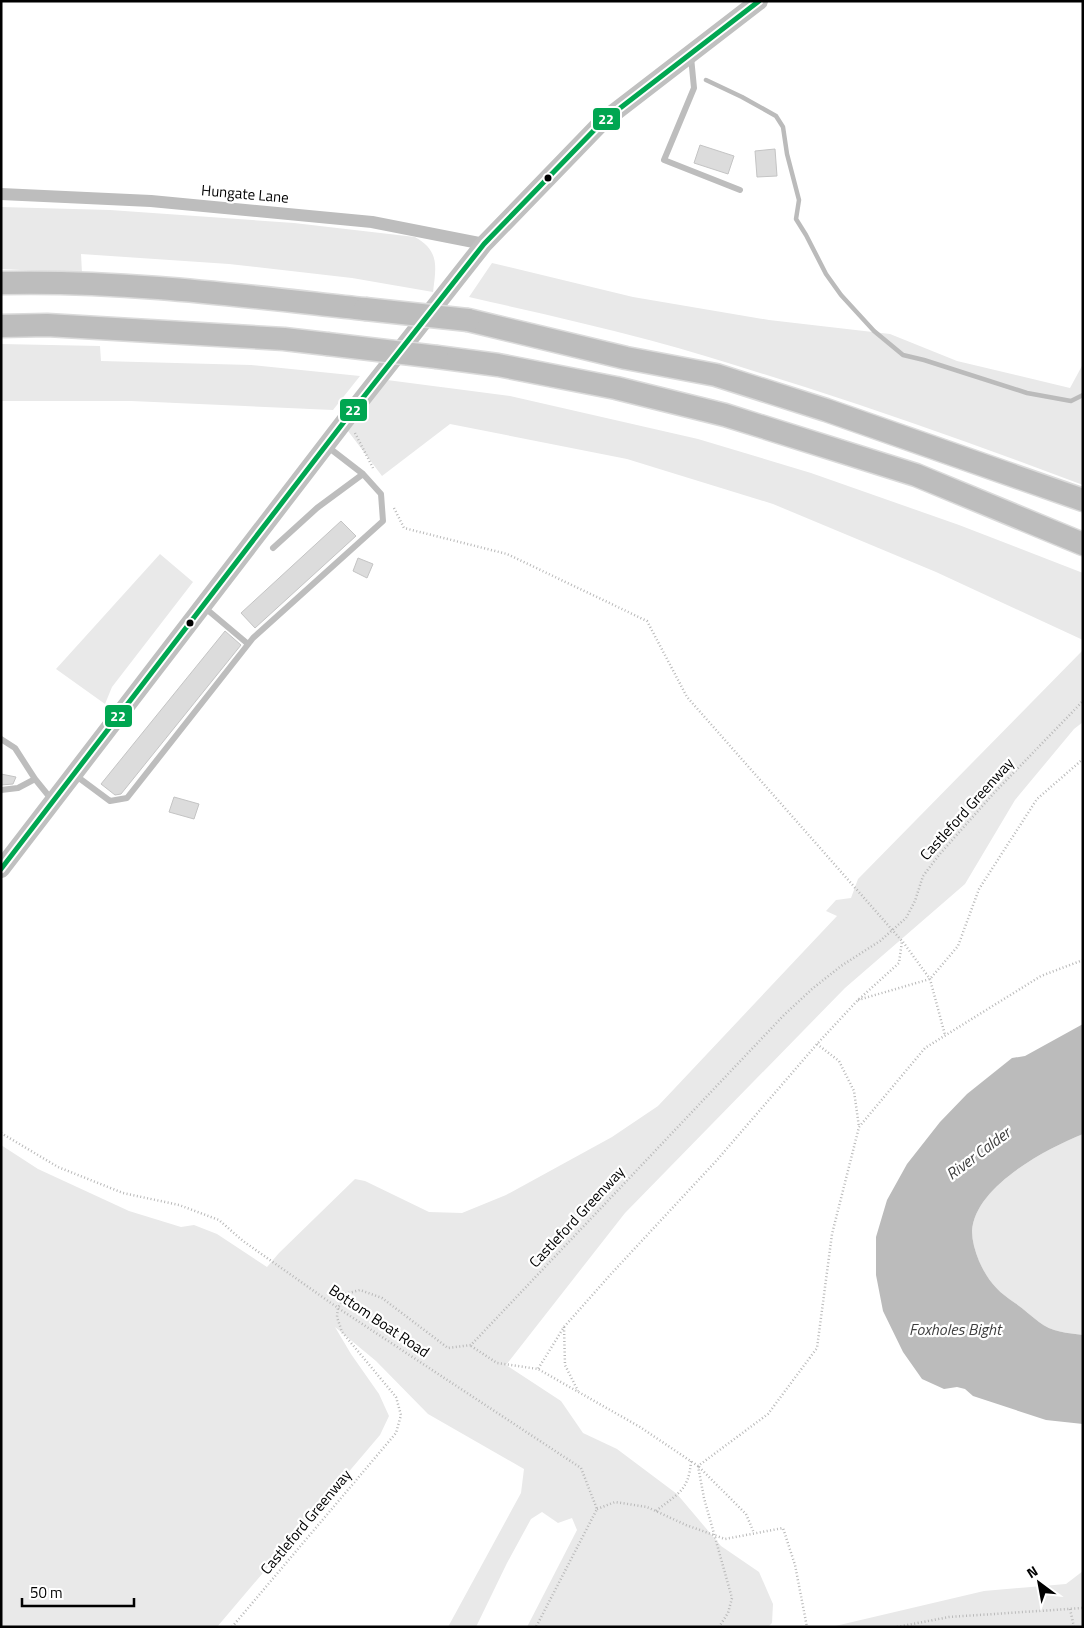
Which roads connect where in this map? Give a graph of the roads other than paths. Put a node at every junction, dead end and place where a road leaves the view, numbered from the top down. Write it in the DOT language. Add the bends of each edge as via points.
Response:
graph roads {
  1 [pos="759,1"];
  2 [pos="690,53"];
  3 [pos="740,190"];
  4 [pos="1,194"];
  5 [pos="484,244"];
  6 [pos="1,283"];
  7 [pos="1,326"];
  8 [pos="326,446"];
  9 [pos="363,474"];
  10 [pos="1083,500"];
  11 [pos="1083,544"];
  12 [pos="273,548"];
  13 [pos="203,607"];
  14 [pos="248,644"];
  15 [pos="1,739"];
  16 [pos="74,774"];
  17 [pos="35,779"];
  18 [pos="1,790"];
  19 [pos="53,801"];
  20 [pos="1,869"];
  1 -- 2 [label="main road"];
  2 -- 3 [label="lane" via="694,88 664,160"];
  2 -- 5 [label="main road" via="602,122"];
  4 -- 5 [label="street, Hungate Lane" via="151,201 372,222"];
  5 -- 8 [label="main road"];
  6 -- 10 [label="highway, bridge" via="189,290 468,320 626,358 716,375"];
  7 -- 11 [label="highway, bridge" via="57,325 284,339 498,365 616,388 725,415 916,475"];
  8 -- 9 [label="lane"];
  8 -- 13 [label="main road"];
  9 -- 12 [label="lane" via="317,508"];
  9 -- 14 [label="lane" via="381,494 382,521"];
  13 -- 14 [label="lane"];
  13 -- 16 [label="main road"];
  14 -- 16 [label="lane" via="127,798 110,801"];
  15 -- 17 [label="lane" via="15,748"];
  16 -- 19 [label="main road"];
  17 -- 18 [label="lane" via="18,788"];
  17 -- 19 [label="lane"];
  19 -- 20 [label="main road"];
}
